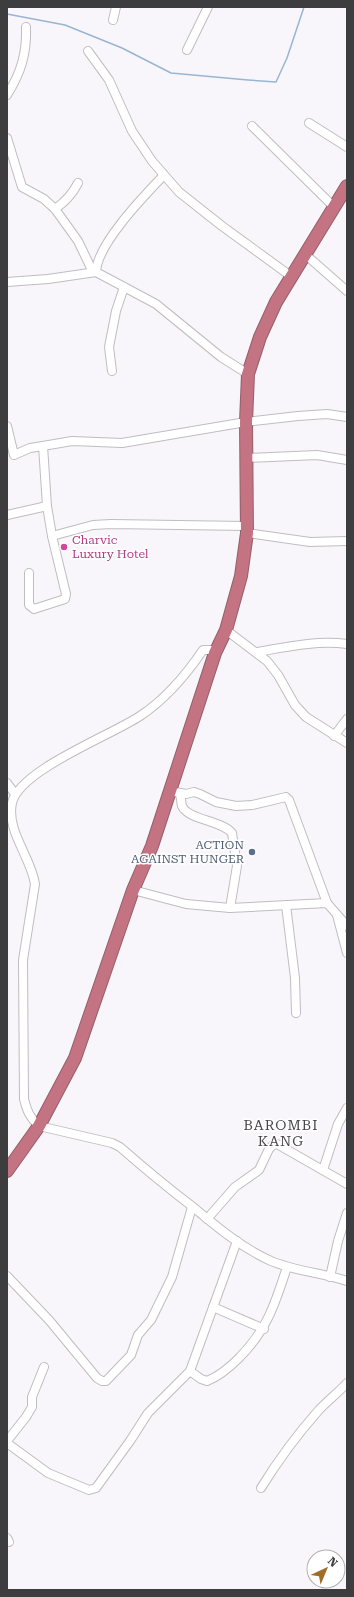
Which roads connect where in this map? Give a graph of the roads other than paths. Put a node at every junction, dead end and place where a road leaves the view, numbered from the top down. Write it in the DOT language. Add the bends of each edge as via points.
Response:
graph roads {
  1 [pos="116,7"];
  2 [pos="208,7"];
  3 [pos="113,20"];
  4 [pos="26,27"];
  5 [pos="186,50"];
  6 [pos="88,51"];
  7 [pos="7,95"];
  8 [pos="309,123"];
  9 [pos="252,126"];
  10 [pos="7,138"];
  11 [pos="347,146"];
  12 [pos="164,174"];
  13 [pos="78,183"];
  14 [pos="346,188"];
  15 [pos="334,207"];
  16 [pos="55,209"];
  17 [pos="306,255"];
  18 [pos="96,272"];
  19 [pos="292,277"];
  20 [pos="7,282"];
  21 [pos="124,287"];
  22 [pos="347,291"];
  23 [pos="112,371"];
  24 [pos="248,374"];
  25 [pos="347,417"];
  26 [pos="246,422"];
  27 [pos="7,426"];
  28 [pos="43,446"];
  29 [pos="10,456"];
  30 [pos="246,458"];
  31 [pos="347,460"];
  32 [pos="47,506"];
  33 [pos="7,514"];
  34 [pos="246,529"];
  35 [pos="52,536"];
  36 [pos="347,541"];
  37 [pos="29,573"];
  38 [pos="226,630"];
  39 [pos="347,644"];
  40 [pos="257,652"];
  41 [pos="215,653"];
  42 [pos="347,719"];
  43 [pos="334,736"];
  44 [pos="347,743"];
  45 [pos="8,786"];
  46 [pos="175,792"];
  47 [pos="15,794"];
  48 [pos="133,890"];
  49 [pos="327,903"];
  50 [pos="286,905"];
  51 [pos="230,908"];
  52 [pos="336,914"];
  53 [pos="347,926"];
  54 [pos="347,953"];
  55 [pos="296,1013"];
  56 [pos="347,1108"];
  57 [pos="39,1126"];
  58 [pos="323,1170"];
  59 [pos="7,1171"];
  60 [pos="347,1184"];
  61 [pos="192,1206"];
  62 [pos="347,1213"];
  63 [pos="208,1220"];
  64 [pos="237,1241"];
  65 [pos="287,1267"];
  66 [pos="7,1276"];
  67 [pos="330,1277"];
  68 [pos="347,1281"];
  69 [pos="213,1307"];
  70 [pos="264,1329"];
  71 [pos="44,1367"];
  72 [pos="190,1371"];
  73 [pos="347,1382"];
  74 [pos="7,1442"];
  75 [pos="261,1488"];
  1 -- 3 [label="street"];
  2 -- 5 [label="street"];
  4 -- 7 [label="street" via="22,65"];
  6 -- 12 [label="street" via="109,80 132,131"];
  8 -- 11 [label="street"];
  9 -- 15 [label="street"];
  10 -- 16 [label="street" via="22,187 44,199"];
  12 -- 18 [label="street" via="117,229 100,256"];
  12 -- 19 [label="street" via="179,192"];
  13 -- 16 [label="street" via="73,193"];
  14 -- 15 [label="highway"];
  15 -- 17 [label="highway"];
  16 -- 18 [label="street" via="78,241 91,268"];
  17 -- 19 [label="highway"];
  17 -- 22 [label="street"];
  18 -- 20 [label="street"];
  18 -- 21 [label="street"];
  19 -- 24 [label="highway" via="276,302 260,337"];
  21 -- 23 [label="street" via="109,347"];
  21 -- 24 [label="street" via="156,304 222,357"];
  24 -- 26 [label="highway"];
  25 -- 26 [label="street" via="327,414"];
  26 -- 28 [label="street" via="122,443 72,441"];
  26 -- 30 [label="highway"];
  27 -- 29 [label="street"];
  28 -- 29 [label="street"];
  28 -- 32 [label="street"];
  30 -- 31 [label="street" via="317,455"];
  30 -- 34 [label="highway"];
  32 -- 33 [label="street"];
  32 -- 35 [label="street"];
  34 -- 35 [label="street" via="111,524 93,525"];
  34 -- 36 [label="street" via="310,542"];
  34 -- 38 [label="highway" via="241,576"];
  35 -- 37 [label="street" via="65,599 34,609 31,607"];
  38 -- 40 [label="street"];
  38 -- 41 [label="highway"];
  39 -- 40 [label="street" via="305,644"];
  40 -- 43 [label="street" via="278,675 295,705 306,717"];
  41 -- 46 [label="highway"];
  41 -- 47 [label="street" via="203,650 174,688 151,708 62,757 22,785"];
  42 -- 43 [label="street"];
  43 -- 44 [label="street"];
  45 -- 47 [label="street"];
  46 -- 48 [label="highway"];
  46 -- 49 [label="street" via="200,794 216,802 236,806 286,797"];
  46 -- 51 [label="street" via="187,812 225,827 232,833 237,866"];
  47 -- 57 [label="street" via="11,818 35,884 23,960 24,1100 26,1111"];
  48 -- 51 [label="street" via="186,904"];
  48 -- 57 [label="highway" via="75,1058"];
  49 -- 50 [label="street"];
  49 -- 52 [label="street"];
  50 -- 51 [label="street"];
  50 -- 55 [label="street" via="295,978"];
  52 -- 53 [label="street"];
  52 -- 54 [label="street"];
  56 -- 58 [label="street" via="338,1124"];
  57 -- 59 [label="highway"];
  57 -- 61 [label="street" via="112,1143"];
  58 -- 60 [label="street"];
  58 -- 63 [label="street" via="277,1144 273,1145 259,1170 235,1187"];
  61 -- 63 [label="street"];
  61 -- 66 [label="street" via="172,1277 151,1320 138,1335 131,1356 106,1381 97,1378 49,1320"];
  62 -- 67 [label="street"];
  63 -- 64 [label="street"];
  64 -- 65 [label="street"];
  64 -- 69 [label="street"];
  65 -- 67 [label="street"];
  65 -- 70 [label="street"];
  67 -- 68 [label="street"];
  69 -- 70 [label="street"];
  69 -- 72 [label="street"];
  70 -- 72 [label="street" via="250,1347 214,1378 207,1381"];
  71 -- 74 [label="street" via="32,1397 32,1407"];
  72 -- 74 [label="street" via="148,1413 93,1490 48,1473"];
  73 -- 75 [label="street" via="296,1436"];
}
